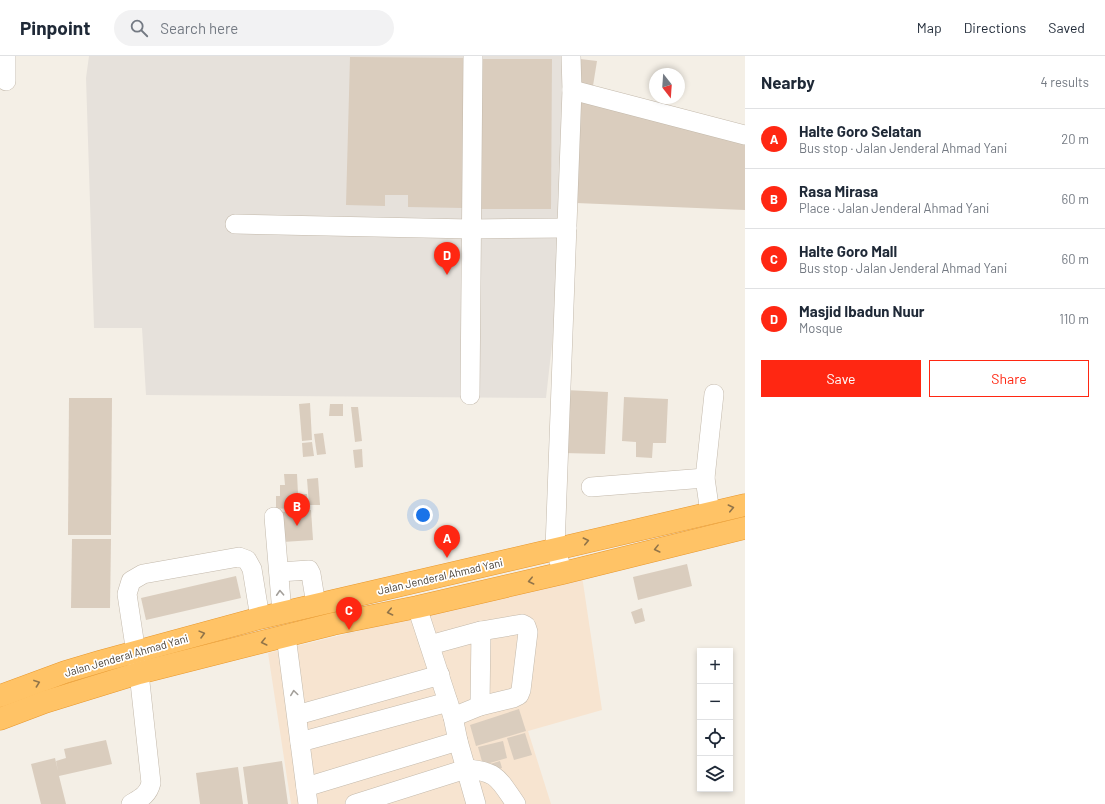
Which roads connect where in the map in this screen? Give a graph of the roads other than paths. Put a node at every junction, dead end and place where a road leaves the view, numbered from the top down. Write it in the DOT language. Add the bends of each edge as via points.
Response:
graph roads {
  1 [pos="6,56"];
  2 [pos="473,56"];
  3 [pos="571,56"];
  4 [pos="6,81"];
  5 [pos="572,90"];
  6 [pos="745,135"];
  7 [pos="235,224"];
  8 [pos="567,228"];
  9 [pos="471,229"];
  10 [pos="714,394"];
  11 [pos="470,395"];
  12 [pos="705,478"];
  13 [pos="591,487"];
  14 [pos="745,505"];
  15 [pos="710,513"];
  16 [pos="274,517"];
  17 [pos="745,528"];
  18 [pos="555,548"];
  19 [pos="279,572"];
  20 [pos="563,573"];
  21 [pos="316,605"];
  22 [pos="417,607"];
  23 [pos="282,613"];
  24 [pos="260,618"];
  25 [pos="481,631"];
  26 [pos="286,636"];
  27 [pos="430,645"];
  28 [pos="135,652"];
  29 [pos="139,673"];
  30 [pos="440,675"];
  31 [pos="0,696"];
  32 [pos="480,706"];
  33 [pos="451,709"];
  34 [pos="297,715"];
  35 [pos="0,719"];
  36 [pos="458,741"];
  37 [pos="300,742"];
  38 [pos="466,769"];
  39 [pos="307,795"];
  40 [pos="144,802"];
  41 [pos="355,804"];
  42 [pos="476,804"];
  43 [pos="516,804"];
  1 -- 4 [label="street"];
  2 -- 9 [label="street"];
  3 -- 5 [label="street"];
  5 -- 6 [label="street"];
  5 -- 8 [label="street"];
  7 -- 9 [label="street"];
  8 -- 9 [label="street"];
  8 -- 18 [label="street"];
  9 -- 11 [label="street"];
  10 -- 12 [label="street"];
  12 -- 13 [label="street"];
  12 -- 15 [label="street"];
  15 -- 14 [label="highway, Jalan Jenderal Ahmad Yani, one-way"];
  18 -- 15 [label="highway, Jalan Jenderal Ahmad Yani, one-way"];
  16 -- 19 [label="street"];
  17 -- 20 [label="highway, Jalan Jenderal Ahmad Yani, one-way"];
  18 -- 20 [label="street"];
  18 -- 21 [label="highway, Jalan Jenderal Ahmad Yani"];
  19 -- 21 [label="street" via="309,570"];
  23 -- 19 [label="street, one-way"];
  20 -- 22 [label="highway, Jalan Jenderal Ahmad Yani, one-way"];
  21 -- 23 [label="highway, Jalan Jenderal Ahmad Yani"];
  22 -- 26 [label="highway, Jalan Jenderal Ahmad Yani, one-way"];
  22 -- 27 [label="street"];
  23 -- 24 [label="highway, Jalan Jenderal Ahmad Yani"];
  28 -- 24 [label="highway, Jalan Jenderal Ahmad Yani, one-way"];
  24 -- 28 [label="street" via="252,569 247,560 239,557 143,574 131,581 127,594"];
  25 -- 27 [label="street"];
  25 -- 32 [label="street"];
  25 -- 32 [label="street" via="522,624 528,632 519,695"];
  26 -- 29 [label="highway, Jalan Jenderal Ahmad Yani, one-way"];
  34 -- 26 [label="street, one-way"];
  27 -- 30 [label="street"];
  28 -- 29 [label="street"];
  31 -- 28 [label="highway, Jalan Jenderal Ahmad Yani, one-way" via="65,672"];
  29 -- 35 [label="highway, Jalan Jenderal Ahmad Yani" via="45,702"];
  29 -- 40 [label="street" via="151,783"];
  30 -- 33 [label="street"];
  30 -- 34 [label="street"];
  32 -- 33 [label="street"];
  33 -- 36 [label="street"];
  33 -- 37 [label="street"];
  34 -- 37 [label="street"];
  36 -- 38 [label="street"];
  36 -- 39 [label="street"];
  37 -- 39 [label="street"];
  38 -- 41 [label="street"];
  38 -- 42 [label="street"];
  38 -- 43 [label="street" via="481,770 494,776"];
}
